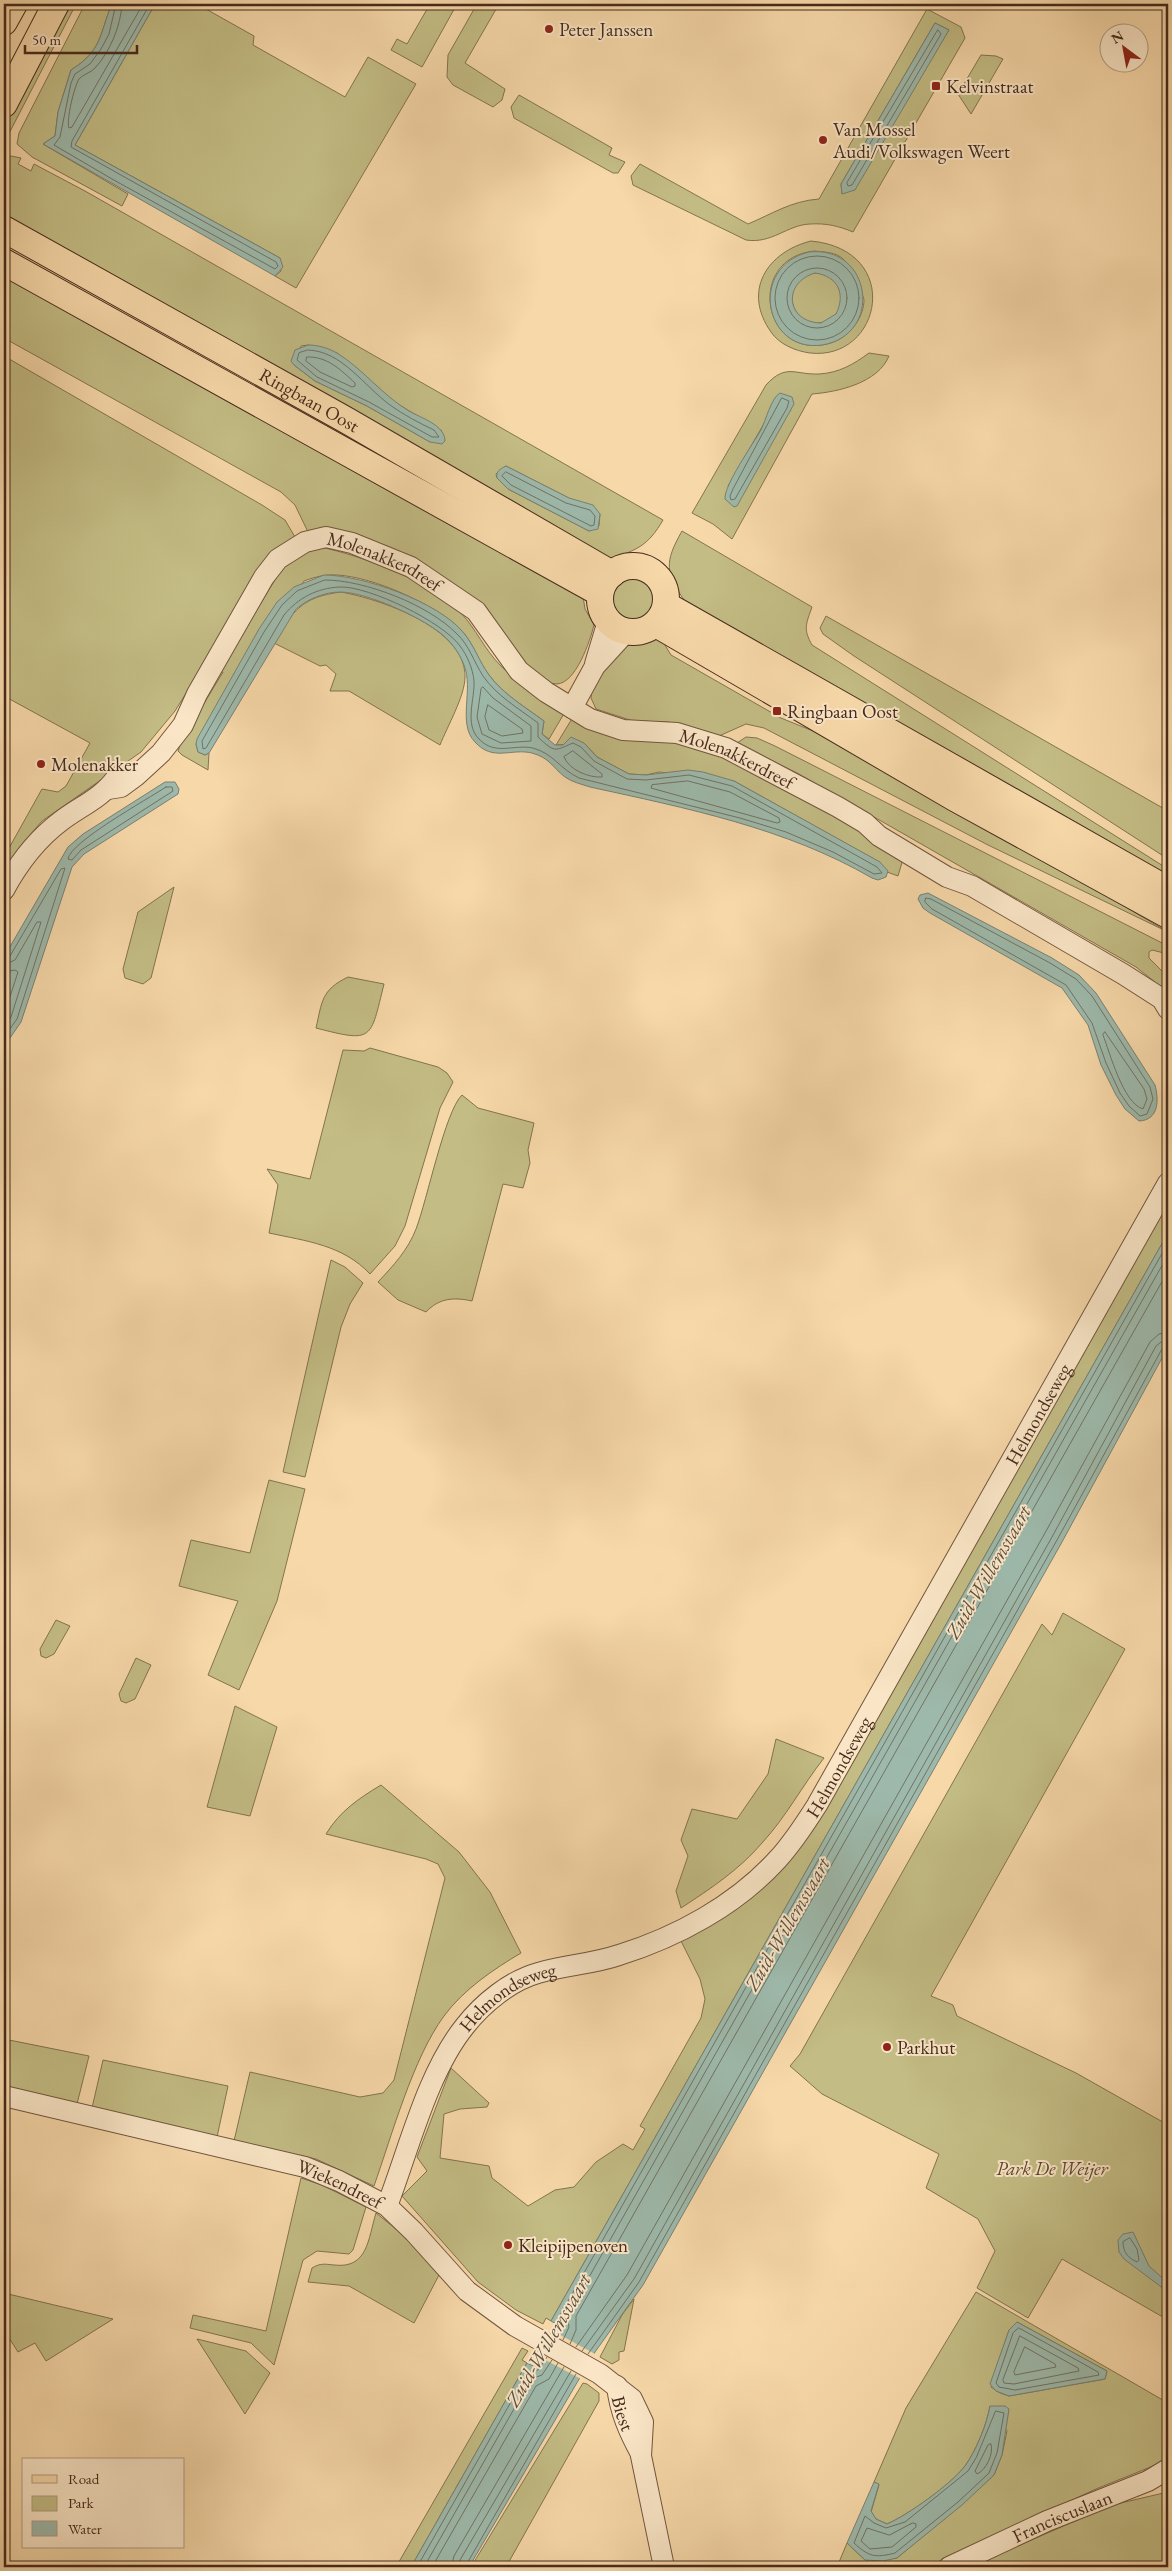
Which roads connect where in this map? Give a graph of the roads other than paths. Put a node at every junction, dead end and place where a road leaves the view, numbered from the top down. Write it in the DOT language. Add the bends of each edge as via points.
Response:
graph roads {
  1 [pos="14,4"];
  2 [pos="56,4"];
  3 [pos="4,22"];
  4 [pos="4,104"];
  5 [pos="4,229"];
  6 [pos="4,262"];
  7 [pos="606,583"];
  8 [pos="661,614"];
  9 [pos="617,627"];
  10 [pos="572,708"];
  11 [pos="4,890"];
  12 [pos="1168,890"];
  13 [pos="1168,915"];
  14 [pos="1168,1009"];
  15 [pos="1168,1183"];
  16 [pos="4,2096"];
  17 [pos="387,2206"];
  18 [pos="617,2386"];
  19 [pos="1168,2469"];
  20 [pos="1148,2481"];
  21 [pos="1168,2482"];
  22 [pos="664,2567"];
  23 [pos="949,2567"];
  1 -- 3 [label="main road"];
  2 -- 4 [label="main road"];
  5 -- 7 [label="main road, Ringbaan Oost" via="346,420"];
  6 -- 7 [label="main road, Ringbaan Oost"];
  7 -- 8 [label="main road" via="630,566 649,570 663,584"];
  7 -- 9 [label="main road" via="602,613"];
  8 -- 9 [label="main road" via="637,633"];
  8 -- 12 [label="main road"];
  8 -- 13 [label="main road" via="953,797"];
  9 -- 10 [label="street"];
  10 -- 11 [label="street, Molenakkerdreef" via="519,671 476,611 411,567 352,543 326,537 304,542 278,559 264,578 183,726 161,753 121,787 108,789 40,839"];
  10 -- 14 [label="street, Molenakkerdreef" via="590,719 623,730 677,733 726,748 865,823 884,828 952,868 972,886 1124,974 1162,999"];
  15 -- 17 [label="street, Helmondseweg" via="796,1837 758,1879 689,1926 619,1956 536,1974 503,1990 484,2007 465,2026 439,2068"];
  16 -- 17 [label="street, Wiekendreef" via="305,2167"];
  17 -- 18 [label="street, Wiekendreef" via="467,2291 497,2314"];
  18 -- 22 [label="street, Biest" via="626,2427 642,2456"];
  19 -- 20 [label="street, Franciscuslaan"];
  20 -- 21 [label="street, Franciscuslaan"];
  20 -- 23 [label="street, Franciscuslaan" via="1047,2521"];
}
